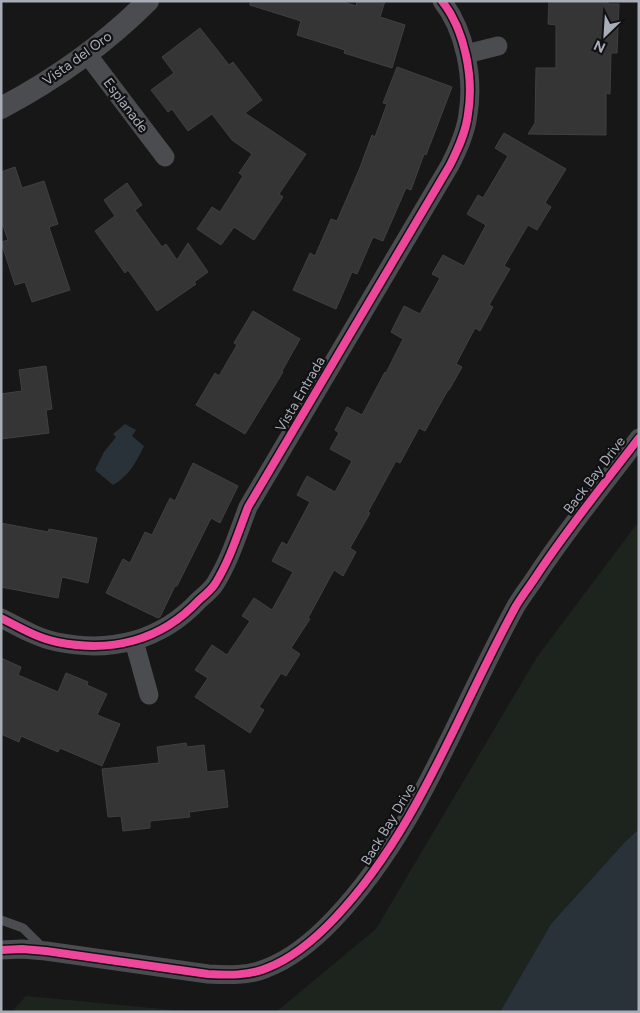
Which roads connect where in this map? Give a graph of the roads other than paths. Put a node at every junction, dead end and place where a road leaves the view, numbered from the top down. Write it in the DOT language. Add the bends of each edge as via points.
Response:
graph roads {
  1 [pos="148,1"];
  2 [pos="442,1"];
  3 [pos="498,46"];
  4 [pos="87,54"];
  5 [pos="466,54"];
  6 [pos="1,108"];
  7 [pos="165,157"];
  8 [pos="639,438"];
  9 [pos="1,618"];
  10 [pos="134,641"];
  11 [pos="148,695"];
  12 [pos="1,920"];
  13 [pos="1,950"];
  14 [pos="46,951"];
  1 -- 4 [label="street, Vista del Oro"];
  2 -- 5 [label="street, Vista Entrada" via="459,32"];
  3 -- 5 [label="street"];
  4 -- 6 [label="street, Vista del Oro"];
  4 -- 7 [label="street, Esplanade"];
  5 -- 10 [label="street, Vista Entrada" via="470,84 468,114 460,144 248,508 229,558 214,585 175,622"];
  8 -- 14 [label="street, Back Bay Drive" via="564,536 517,605 396,838 372,875 320,934 267,969 225,975"];
  9 -- 10 [label="street, Vista Entrada" via="56,642 87,647"];
  10 -- 11 [label="street"];
  12 -- 14 [label="lane" via="23,928"];
  13 -- 14 [label="street, Back Bay Drive"];
}
